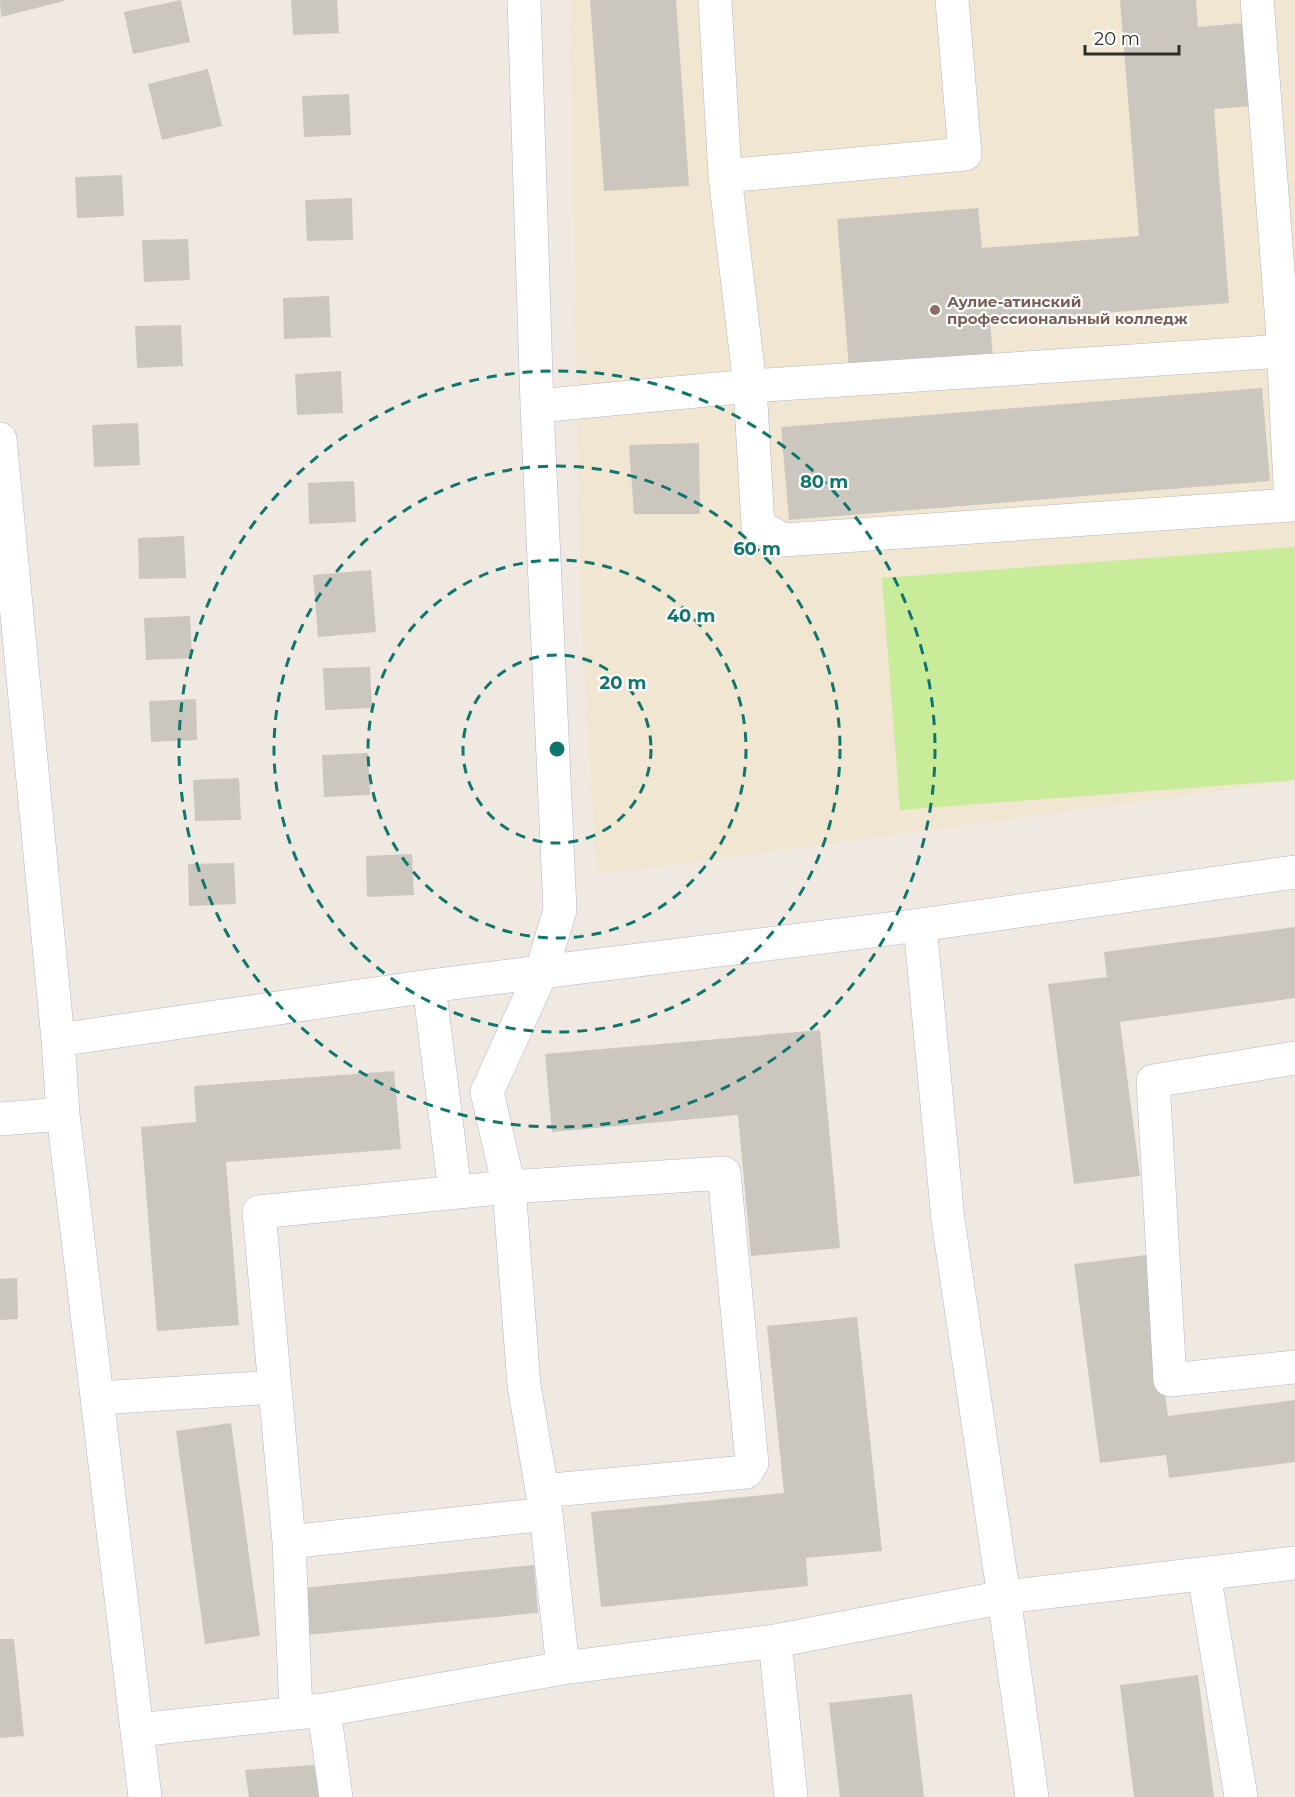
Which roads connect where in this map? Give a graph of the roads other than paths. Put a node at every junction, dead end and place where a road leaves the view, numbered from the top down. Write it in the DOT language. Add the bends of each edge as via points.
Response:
graph roads {
  1 [pos="524,0"];
  2 [pos="715,0"];
  3 [pos="952,0"];
  4 [pos="1257,0"];
  5 [pos="725,176"];
  6 [pos="1284,351"];
  7 [pos="750,386"];
  8 [pos="537,406"];
  9 [pos="0,439"];
  10 [pos="1295,872"];
  11 [pos="920,925"];
  12 [pos="541,973"];
  13 [pos="429,986"];
  14 [pos="58,1040"];
  15 [pos="1295,1058"];
  16 [pos="63,1114"];
  17 [pos="0,1119"];
  18 [pos="509,1187"];
  19 [pos="455,1191"];
  20 [pos="1295,1367"];
  21 [pos="275,1387"];
  22 [pos="97,1398"];
  23 [pos="544,1502"];
  24 [pos="289,1542"];
  25 [pos="1295,1563"];
  26 [pos="1204,1574"];
  27 [pos="1004,1596"];
  28 [pos="775,1641"];
  29 [pos="563,1668"];
  30 [pos="310,1711"];
  31 [pos="137,1730"];
  32 [pos="145,1797"];
  33 [pos="336,1797"];
  34 [pos="791,1797"];
  35 [pos="1032,1797"];
  36 [pos="1240,1797"];
  1 -- 8 [label="street"];
  2 -- 5 [label="street"];
  3 -- 5 [label="street" via="964,154"];
  4 -- 6 [label="street"];
  5 -- 7 [label="street"];
  6 -- 7 [label="street"];
  6 -- 7 [label="street" via="1291,505 784,540 758,526"];
  7 -- 8 [label="street"];
  8 -- 12 [label="street" via="560,910"];
  9 -- 14 [label="street"];
  10 -- 11 [label="street"];
  11 -- 12 [label="street"];
  11 -- 27 [label="street" via="948,1220"];
  12 -- 13 [label="street"];
  12 -- 18 [label="street" via="487,1092"];
  13 -- 14 [label="street"];
  13 -- 19 [label="street"];
  14 -- 16 [label="street"];
  15 -- 20 [label="street" via="1153,1081 1170,1380"];
  16 -- 17 [label="street"];
  16 -- 22 [label="street"];
  18 -- 19 [label="street"];
  18 -- 23 [label="street" via="524,1385"];
  18 -- 23 [label="street" via="724,1173 753,1463 746,1472"];
  19 -- 21 [label="street" via="259,1212"];
  21 -- 22 [label="street"];
  21 -- 24 [label="street"];
  22 -- 31 [label="street"];
  23 -- 24 [label="street"];
  23 -- 29 [label="street"];
  24 -- 30 [label="street"];
  25 -- 26 [label="street"];
  26 -- 27 [label="street"];
  26 -- 36 [label="street"];
  27 -- 28 [label="street"];
  27 -- 35 [label="street"];
  28 -- 29 [label="street"];
  28 -- 34 [label="street"];
  29 -- 30 [label="street"];
  30 -- 31 [label="street"];
  30 -- 33 [label="street"];
  31 -- 32 [label="street"];
}
